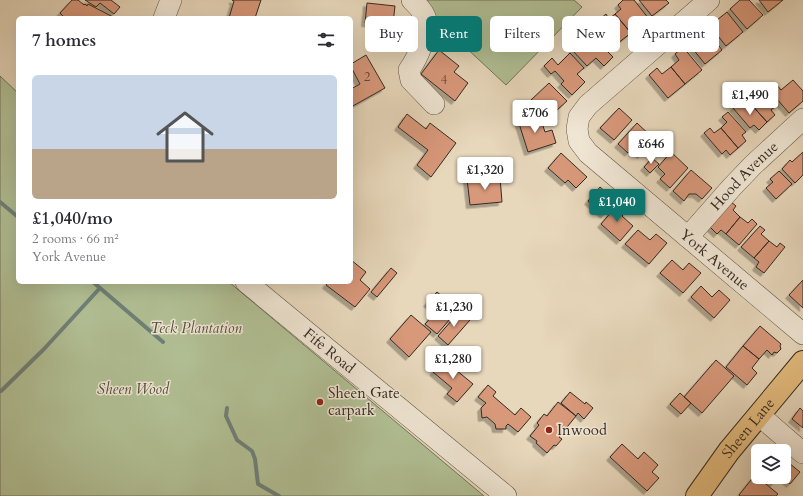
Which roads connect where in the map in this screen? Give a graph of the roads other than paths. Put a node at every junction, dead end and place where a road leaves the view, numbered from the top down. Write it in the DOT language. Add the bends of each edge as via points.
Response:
graph roads {
  1 [pos="171,0"];
  2 [pos="412,0"];
  3 [pos="709,0"];
  4 [pos="165,16"];
  5 [pos="434,104"];
  6 [pos="803,119"];
  7 [pos="688,237"];
  8 [pos="248,284"];
  9 [pos="803,334"];
  10 [pos="803,362"];
  11 [pos="758,415"];
  12 [pos="803,453"];
  13 [pos="506,496"];
  14 [pos="697,496"];
  1 -- 4 [label="street"];
  2 -- 5 [label="street" via="426,19 426,32 415,62 402,67"];
  3 -- 7 [label="street, York Avenue" via="588,105 579,116 577,129 579,141 588,153"];
  6 -- 7 [label="street, Hood Avenue" via="752,165"];
  7 -- 9 [label="street, York Avenue"];
  8 -- 13 [label="street, Fife Road"];
  10 -- 11 [label="main road, Sheen Lane"];
  11 -- 12 [label="street"];
  11 -- 14 [label="main road, Sheen Lane"];
}
